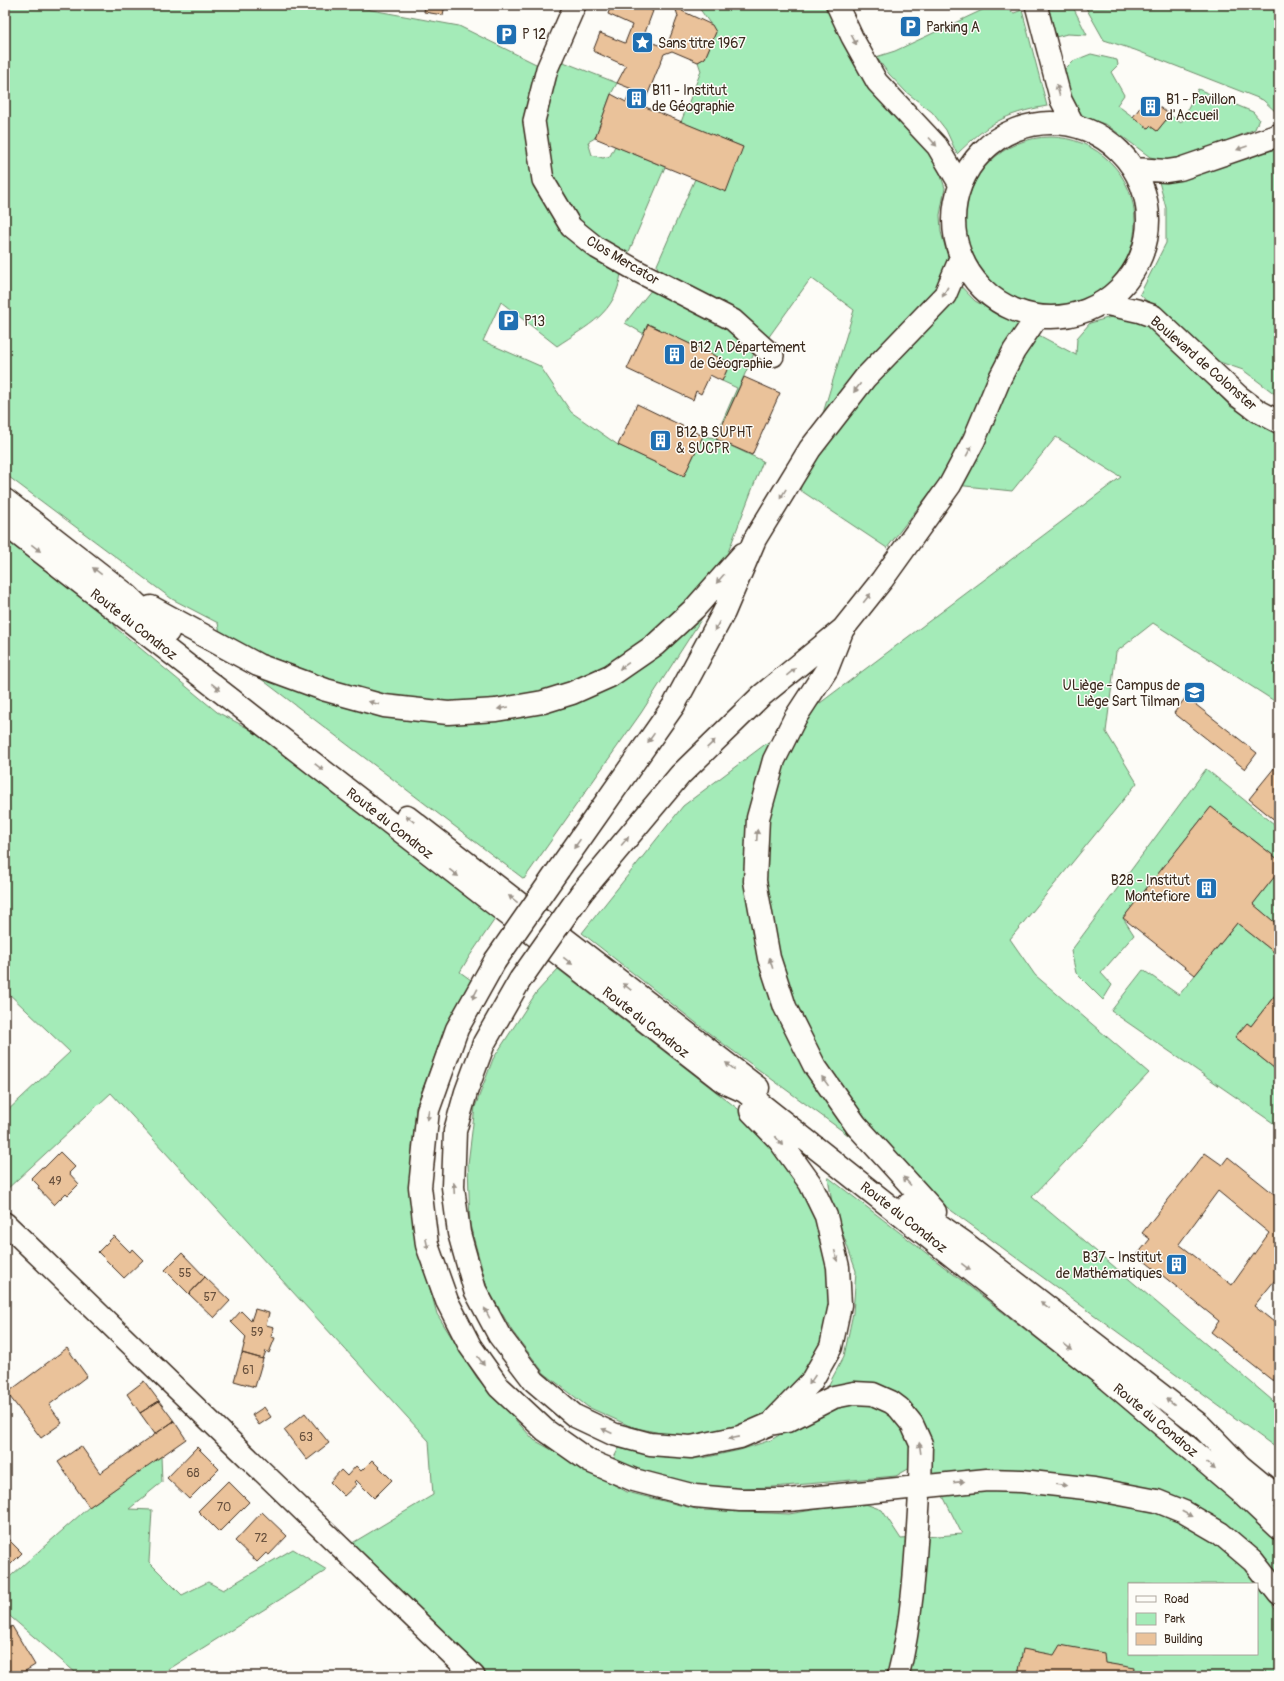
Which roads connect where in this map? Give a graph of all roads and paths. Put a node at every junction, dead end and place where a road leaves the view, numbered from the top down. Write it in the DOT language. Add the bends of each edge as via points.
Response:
graph roads {
  1 [pos="575,5"];
  2 [pos="837,5"];
  3 [pos="1036,5"];
  4 [pos="1074,125"];
  5 [pos="1279,135"];
  6 [pos="1134,169"];
  7 [pos="960,185"];
  8 [pos="961,257"];
  9 [pos="1103,303"];
  10 [pos="1038,317"];
  11 [pos="773,356"];
  12 [pos="1279,422"];
  13 [pos="5,500"];
  14 [pos="5,524"];
  15 [pos="755,539"];
  16 [pos="128,595"];
  17 [pos="843,629"];
  18 [pos="724,1082"];
  19 [pos="5,1223"];
  20 [pos="962,1241"];
  21 [pos="770,1424"];
  22 [pos="1201,1426"];
  23 [pos="1279,1481"];
  24 [pos="920,1486"];
  25 [pos="1279,1498"];
  26 [pos="1279,1528"];
  27 [pos="1279,1594"];
  28 [pos="474,1676"];
  29 [pos="898,1676"];
  1 -- 11 [label="street, Clos Mercator" via="547,69 534,121 543,180 571,227 597,248 638,272 733,320"];
  2 -- 7 [label="street, one-way" via="877,82 937,146"];
  4 -- 3 [label="street, one-way" via="1061,100"];
  4 -- 6 [label="main road" via="1098,135 1118,149"];
  4 -- 7 [label="main road" via="1052,122 1028,125 1006,133 987,146 971,164"];
  5 -- 6 [label="main road, one-way" via="1180,169"];
  6 -- 9 [label="main road" via="1144,192 1149,217 1146,242 1137,266 1122,287"];
  7 -- 8 [label="main road" via="954,208 954,233"];
  8 -- 10 [label="main road" via="973,279 991,297 1013,310"];
  8 -- 15 [label="main road, one-way" via="945,295 860,384 810,449"];
  9 -- 10 [label="main road" via="1082,313"];
  9 -- 12 [label="main road, Boulevard de Colonster" via="1153,316 1238,396"];
  17 -- 10 [label="main road, one-way" via="882,580 950,485 974,440 1000,378"];
  16 -- 13 [label="main road, Route du Condroz, one-way"];
  14 -- 18 [label="main road, Route du Condroz, one-way"];
  15 -- 16 [label="main road, one-way" via="695,608 655,645 610,676 572,693 543,702 496,710 448,713 384,706 326,690 258,664"];
  15 -- 24 [label="main road, one-way, bridge" via="724,612 674,705 495,961 457,1029 428,1110 420,1187 427,1245 447,1301 470,1346 499,1387 545,1430 589,1461 634,1480 695,1496 740,1500 788,1500"];
  20 -- 16 [label="main road, Route du Condroz, one-way" via="895,1194 162,628"];
  20 -- 17 [label="main road, one-way" via="856,1124 814,1065 785,1007 768,950 755,881 758,818 774,760 795,718 826,669"];
  21 -- 17 [label="main road, one-way, bridge" via="740,1437 691,1447 650,1444 613,1434 575,1416 534,1381 499,1335 475,1290 459,1233 453,1187 456,1131 466,1092 484,1043 520,980 582,892 680,775 760,696"];
  18 -- 21 [label="main road, one-way" via="779,1140 810,1183 826,1216 838,1268 840,1305 831,1347 811,1382"];
  18 -- 26 [label="main road, Route du Condroz, one-way" via="744,1091 1110,1380"];
  19 -- 28 [label="street"];
  22 -- 20 [label="main road, Route du Condroz, one-way"];
  24 -- 21 [label="main road, one-way" via="921,1454 918,1434 902,1411 883,1398 863,1392 844,1394 787,1421"];
  22 -- 23 [label="main road"];
  22 -- 25 [label="main road, Route du Condroz" via="1240,1466"];
  24 -- 27 [label="main road, one-way" via="987,1480 1022,1480 1094,1489 1157,1501 1184,1512 1220,1533 1253,1561"];
  24 -- 29 [label="street" via="914,1577"];
}
